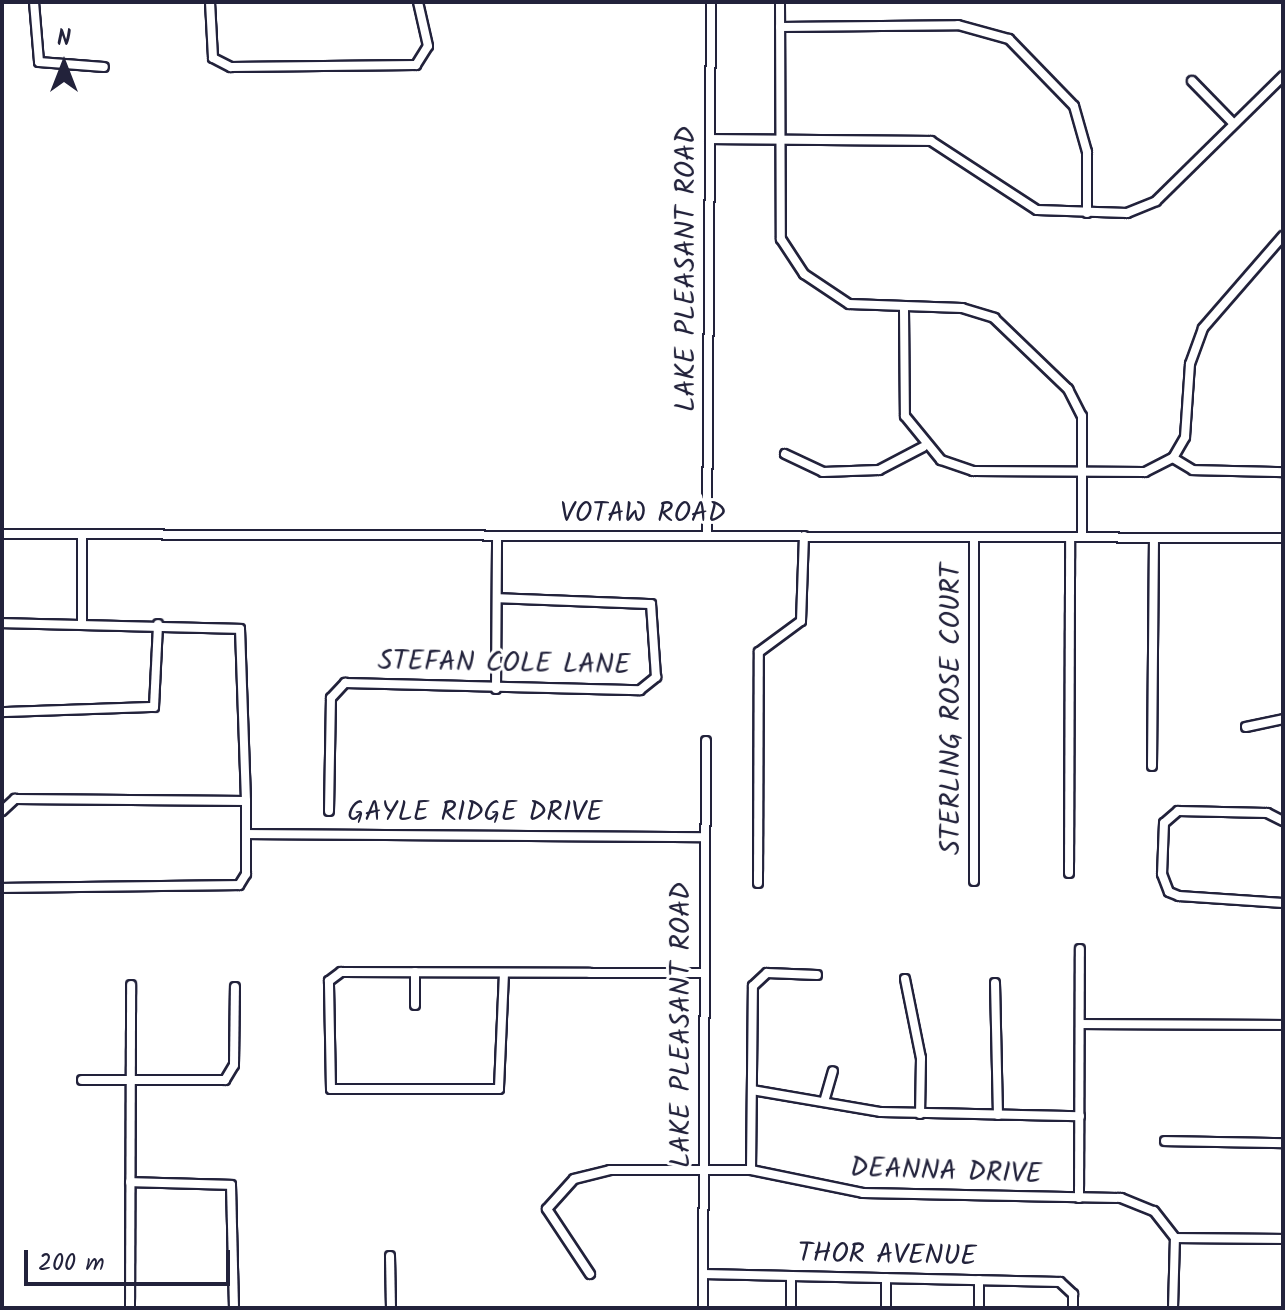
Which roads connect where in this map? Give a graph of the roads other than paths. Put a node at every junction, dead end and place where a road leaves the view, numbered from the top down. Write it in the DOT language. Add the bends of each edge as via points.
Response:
graph roads {
  1 [pos="34,2"];
  2 [pos="210,2"];
  3 [pos="418,2"];
  4 [pos="711,2"];
  5 [pos="780,2"];
  6 [pos="780,27"];
  7 [pos="104,67"];
  8 [pos="1283,76"];
  9 [pos="1192,81"];
  10 [pos="1234,124"];
  11 [pos="778,138"];
  12 [pos="710,139"];
  13 [pos="1087,213"];
  14 [pos="1283,236"];
  15 [pos="904,310"];
  16 [pos="923,447"];
  17 [pos="785,454"];
  18 [pos="1173,458"];
  19 [pos="1083,472"];
  20 [pos="1283,472"];
  21 [pos="2,534"];
  22 [pos="82,534"];
  23 [pos="497,536"];
  24 [pos="707,536"];
  25 [pos="804,536"];
  26 [pos="974,537"];
  27 [pos="1070,537"];
  28 [pos="1082,537"];
  29 [pos="1154,538"];
  30 [pos="1283,538"];
  31 [pos="497,598"];
  32 [pos="2,623"];
  33 [pos="82,624"];
  34 [pos="158,624"];
  35 [pos="496,689"];
  36 [pos="2,712"];
  37 [pos="1283,719"];
  38 [pos="1246,727"];
  39 [pos="706,741"];
  40 [pos="1152,766"];
  41 [pos="246,801"];
  42 [pos="2,811"];
  43 [pos="329,811"];
  44 [pos="1283,821"];
  45 [pos="246,834"];
  46 [pos="704,837"];
  47 [pos="1069,873"];
  48 [pos="974,881"];
  49 [pos="758,883"];
  50 [pos="2,888"];
  51 [pos="1282,900"];
  52 [pos="1080,949"];
  53 [pos="415,972"];
  54 [pos="504,973"];
  55 [pos="704,973"];
  56 [pos="817,975"];
  57 [pos="905,979"];
  58 [pos="995,983"];
  59 [pos="131,985"];
  60 [pos="235,987"];
  61 [pos="415,1005"];
  62 [pos="1080,1024"];
  63 [pos="1283,1025"];
  64 [pos="833,1071"];
  65 [pos="82,1080"];
  66 [pos="131,1080"];
  67 [pos="752,1090"];
  68 [pos="824,1102"];
  69 [pos="920,1114"];
  70 [pos="998,1115"];
  71 [pos="1080,1116"];
  72 [pos="1165,1141"];
  73 [pos="1283,1143"];
  74 [pos="751,1170"];
  75 [pos="703,1171"];
  76 [pos="130,1182"];
  77 [pos="1079,1198"];
  78 [pos="1175,1238"];
  79 [pos="1283,1239"];
  80 [pos="390,1256"];
  81 [pos="590,1274"];
  82 [pos="703,1274"];
  83 [pos="791,1276"];
  84 [pos="886,1278"];
  85 [pos="979,1280"];
  86 [pos="130,1308"];
  87 [pos="234,1308"];
  88 [pos="391,1308"];
  89 [pos="703,1308"];
  90 [pos="791,1308"];
  91 [pos="886,1308"];
  92 [pos="979,1308"];
  93 [pos="1073,1308"];
  94 [pos="1173,1308"];
  1 -- 7 [label="street" via="39,62"];
  2 -- 3 [label="street" via="215,62 416,65 428,46"];
  4 -- 12 [label="street, LAKE PLEASANT ROAD"];
  5 -- 6 [label="street"];
  6 -- 11 [label="street"];
  6 -- 13 [label="street" via="958,25 1009,39 1074,106 1087,152"];
  8 -- 10 [label="street"];
  9 -- 10 [label="street"];
  10 -- 13 [label="street" via="1156,201 1127,213"];
  11 -- 12 [label="street"];
  11 -- 13 [label="street" via="931,141 1037,210"];
  11 -- 15 [label="street" via="781,239 804,274 849,304"];
  12 -- 24 [label="street, LAKE PLEASANT ROAD"];
  14 -- 18 [label="street" via="1203,328 1190,364 1187,426"];
  15 -- 16 [label="street" via="903,402"];
  15 -- 19 [label="street" via="962,308 994,318 1077,401"];
  16 -- 17 [label="street" via="879,470 823,472"];
  16 -- 19 [label="street" via="973,471"];
  18 -- 19 [label="street" via="1145,472"];
  18 -- 20 [label="street" via="1193,470"];
  19 -- 28 [label="street"];
  21 -- 22 [label="street, VOTAW ROAD"];
  22 -- 23 [label="street, VOTAW ROAD"];
  22 -- 33 [label="street"];
  23 -- 24 [label="street, VOTAW ROAD"];
  23 -- 31 [label="street"];
  24 -- 25 [label="street, VOTAW ROAD"];
  25 -- 26 [label="street, VOTAW ROAD"];
  25 -- 49 [label="street" via="801,621 759,652"];
  26 -- 27 [label="street, VOTAW ROAD"];
  26 -- 48 [label="street, STERLING ROSE COURT"];
  27 -- 28 [label="street, VOTAW ROAD"];
  27 -- 47 [label="street"];
  28 -- 29 [label="street, VOTAW ROAD"];
  29 -- 30 [label="street, VOTAW ROAD"];
  29 -- 40 [label="street"];
  31 -- 35 [label="street"];
  31 -- 35 [label="street, STEFAN COLE LANE" via="651,604 656,677 640,690"];
  32 -- 33 [label="street"];
  33 -- 34 [label="street"];
  34 -- 36 [label="street" via="154,707"];
  34 -- 41 [label="street" via="240,629"];
  35 -- 43 [label="street, STEFAN COLE LANE" via="337,687"];
  37 -- 38 [label="street"];
  39 -- 46 [label="street, LAKE PLEASANT ROAD"];
  41 -- 42 [label="street" via="15,799"];
  41 -- 45 [label="street"];
  44 -- 51 [label="street" via="1267,813 1178,811 1167,816 1162,831 1169,892"];
  45 -- 46 [label="street, GAYLE RIDGE DRIVE"];
  45 -- 50 [label="street" via="239,885"];
  46 -- 55 [label="street, LAKE PLEASANT ROAD"];
  52 -- 62 [label="street"];
  53 -- 54 [label="street"];
  53 -- 54 [label="street" via="341,972 329,981 331,1089 499,1089"];
  53 -- 61 [label="street"];
  54 -- 55 [label="street"];
  55 -- 75 [label="street, LAKE PLEASANT ROAD"];
  56 -- 67 [label="street" via="758,977"];
  57 -- 69 [label="street" via="921,1058"];
  58 -- 70 [label="street"];
  59 -- 66 [label="street"];
  60 -- 66 [label="street" via="231,1076"];
  62 -- 63 [label="street"];
  62 -- 71 [label="street"];
  64 -- 68 [label="street"];
  65 -- 66 [label="street"];
  66 -- 76 [label="street"];
  67 -- 68 [label="street"];
  67 -- 74 [label="street"];
  68 -- 69 [label="street"];
  69 -- 70 [label="street"];
  70 -- 71 [label="street"];
  71 -- 77 [label="street"];
  72 -- 73 [label="street"];
  74 -- 75 [label="street, DEANNA DRIVE"];
  74 -- 77 [label="street, DEANNA DRIVE" via="863,1193"];
  75 -- 81 [label="street, DEANNA DRIVE" via="589,1172 557,1190 548,1215"];
  75 -- 82 [label="street, LAKE PLEASANT ROAD"];
  76 -- 86 [label="street"];
  76 -- 87 [label="street" via="231,1185"];
  77 -- 78 [label="street, DEANNA DRIVE" via="1136,1201"];
  78 -- 79 [label="street"];
  78 -- 94 [label="street"];
  80 -- 88 [label="street"];
  82 -- 83 [label="street, THOR AVENUE"];
  82 -- 89 [label="street, LAKE PLEASANT ROAD"];
  83 -- 84 [label="street, THOR AVENUE"];
  83 -- 90 [label="street"];
  84 -- 85 [label="street, THOR AVENUE"];
  84 -- 91 [label="street"];
  85 -- 92 [label="street"];
  85 -- 93 [label="street, THOR AVENUE" via="1069,1286"];
}
